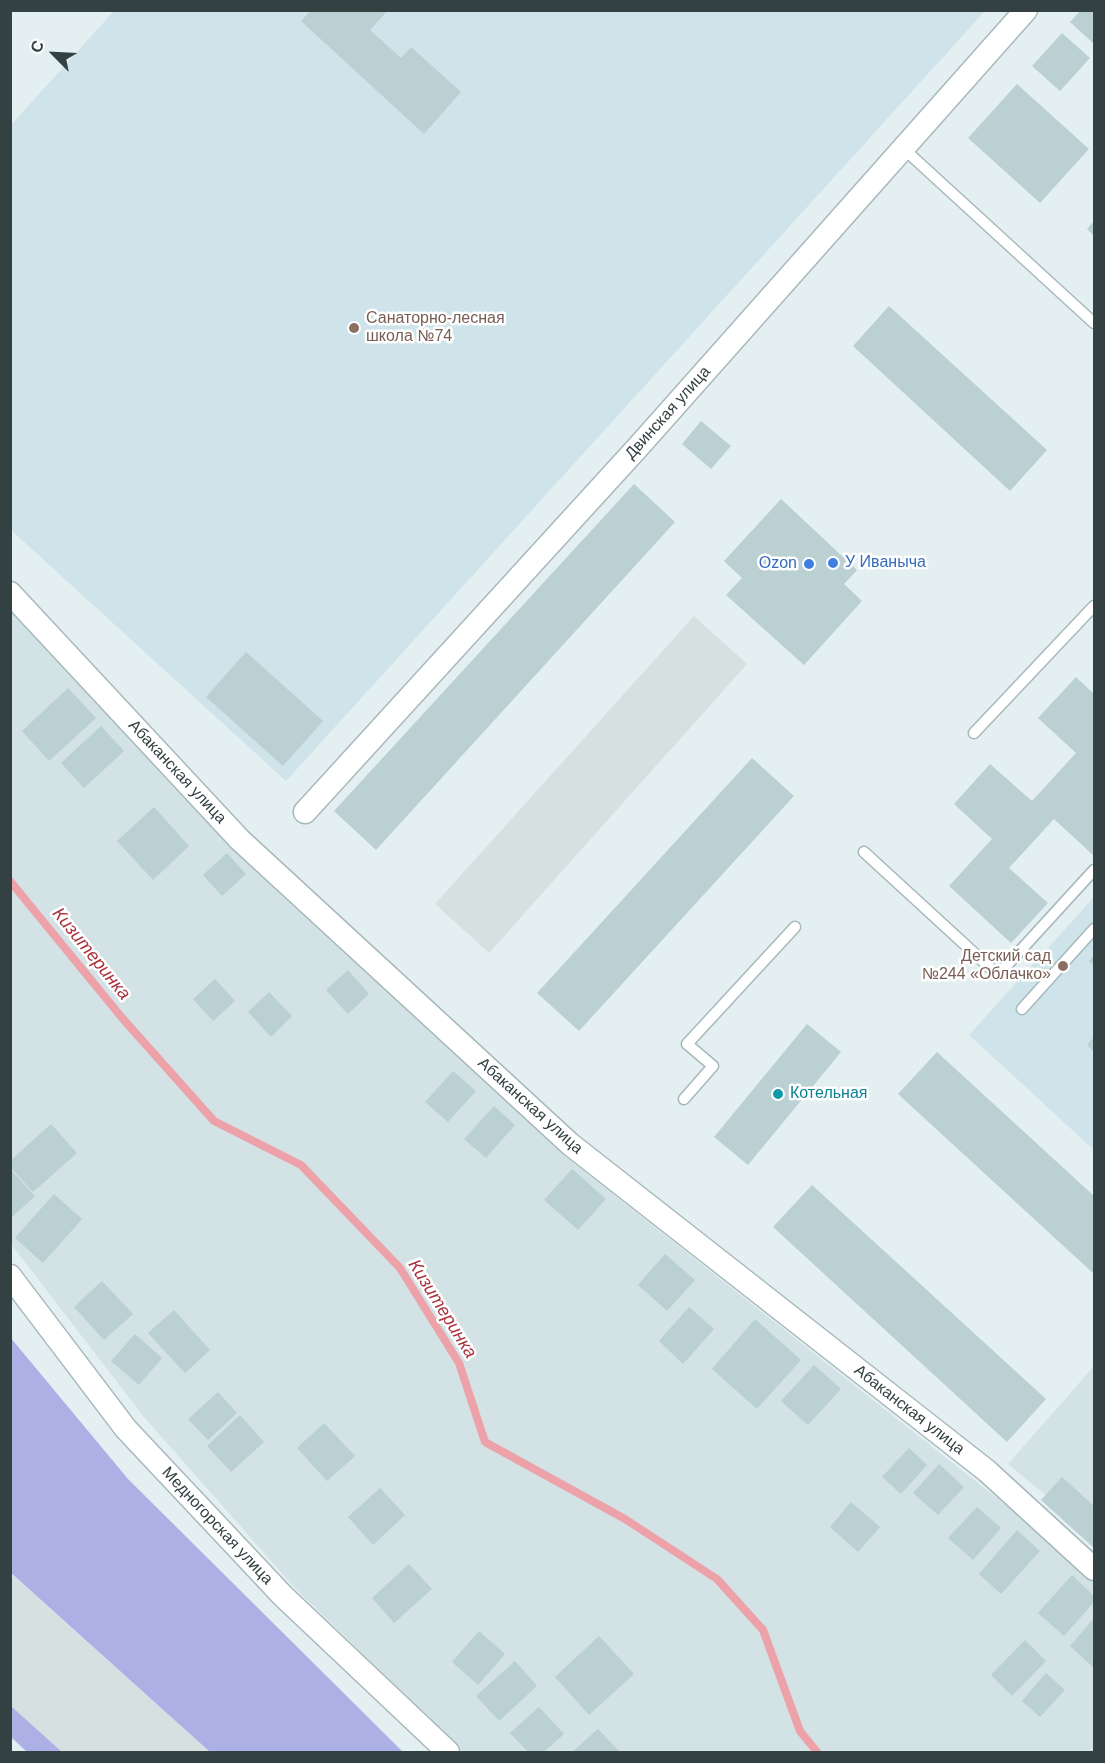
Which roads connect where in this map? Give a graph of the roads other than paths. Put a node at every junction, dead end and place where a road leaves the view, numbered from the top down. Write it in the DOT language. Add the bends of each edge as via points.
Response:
graph roads {
  1 [pos="1026,10"];
  2 [pos="904,149"];
  3 [pos="1095,323"];
  4 [pos="10,593"];
  5 [pos="1095,606"];
  6 [pos="974,733"];
  7 [pos="305,812"];
  8 [pos="864,852"];
  9 [pos="1095,870"];
  10 [pos="795,927"];
  11 [pos="1095,929"];
  12 [pos="1022,1009"];
  13 [pos="684,1099"];
  14 [pos="10,1276"];
  15 [pos="1095,1569"];
  16 [pos="448,1752"];
  1 -- 2 [label="street, Двинская улица"];
  2 -- 3 [label="lane"];
  2 -- 7 [label="street, Двинская улица"];
  4 -- 15 [label="street, Абаканская улица" via="240,840 570,1143 987,1471"];
  5 -- 6 [label="lane"];
  8 -- 9 [label="lane" via="998,975"];
  10 -- 13 [label="lane" via="687,1044 713,1066"];
  11 -- 12 [label="lane"];
  14 -- 16 [label="street, Медногорская улица" via="126,1429 283,1596"];
}
